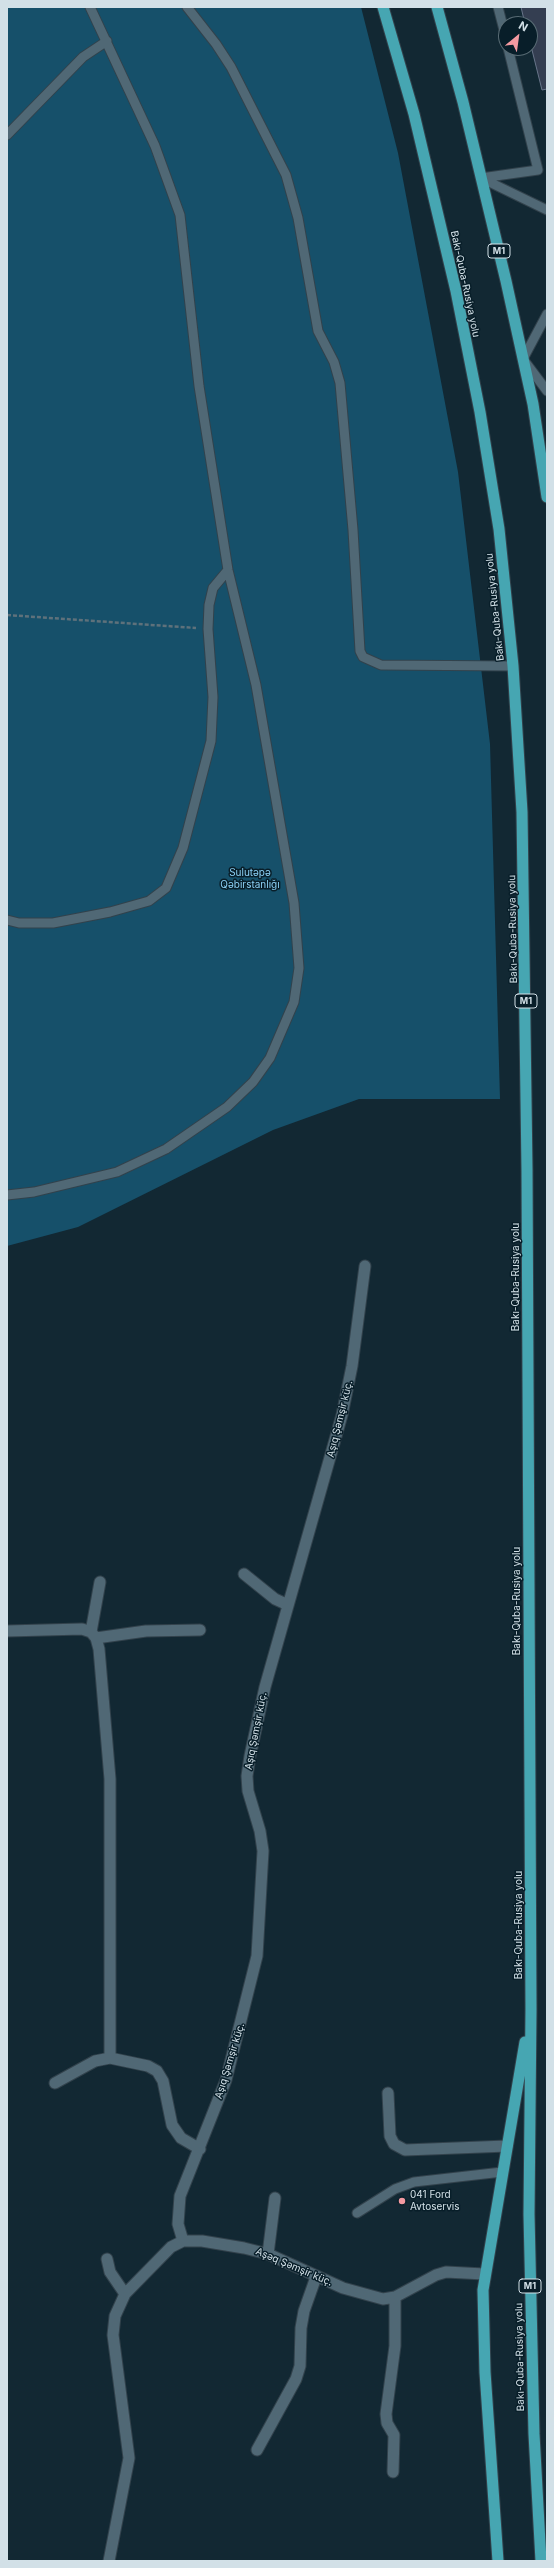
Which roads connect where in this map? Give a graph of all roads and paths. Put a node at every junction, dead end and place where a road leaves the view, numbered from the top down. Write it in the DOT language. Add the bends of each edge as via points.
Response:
graph roads {
  1 [pos="90,7"];
  2 [pos="187,7"];
  3 [pos="383,7"];
  4 [pos="437,7"];
  5 [pos="107,41"];
  6 [pos="510,56"];
  7 [pos="7,135"];
  8 [pos="538,170"];
  9 [pos="547,174"];
  10 [pos="481,178"];
  11 [pos="547,210"];
  12 [pos="547,314"];
  13 [pos="523,359"];
  14 [pos="547,390"];
  15 [pos="547,497"];
  16 [pos="228,570"];
  17 [pos="7,615"];
  18 [pos="208,629"];
  19 [pos="513,666"];
  20 [pos="7,920"];
  21 [pos="7,1195"];
  22 [pos="365,1266"];
  23 [pos="244,1574"];
  24 [pos="100,1582"];
  25 [pos="288,1604"];
  26 [pos="200,1630"];
  27 [pos="7,1631"];
  28 [pos="93,1635"];
  29 [pos="531,2010"];
  30 [pos="110,2058"];
  31 [pos="55,2083"];
  32 [pos="388,2093"];
  33 [pos="507,2146"];
  34 [pos="200,2149"];
  35 [pos="502,2172"];
  36 [pos="275,2198"];
  37 [pos="357,2213"];
  38 [pos="183,2241"];
  39 [pos="268,2254"];
  40 [pos="107,2259"];
  41 [pos="484,2274"];
  42 [pos="316,2277"];
  43 [pos="125,2294"];
  44 [pos="395,2297"];
  45 [pos="257,2450"];
  46 [pos="393,2472"];
  47 [pos="109,2561"];
  48 [pos="498,2561"];
  49 [pos="541,2561"];
  1 -- 5 [label="lane"];
  2 -- 19 [label="lane" via="231,67 286,175 298,218 318,331 334,362 340,383 354,530 360,651 363,657 381,665"];
  3 -- 19 [label="highway, Bakı-Quba-Rusiya yolu / M1" via="414,114 456,291 479,405 499,529"];
  4 -- 10 [label="highway, M1"];
  5 -- 7 [label="lane" via="83,57"];
  5 -- 16 [label="lane" via="155,146 180,215 199,386"];
  6 -- 8 [label="lane"];
  8 -- 9 [label="lane"];
  8 -- 10 [label="lane"];
  10 -- 11 [label="lane"];
  10 -- 13 [label="highway, M1"];
  12 -- 13 [label="lane"];
  13 -- 14 [label="lane"];
  13 -- 15 [label="highway, M1" via="533,404"];
  16 -- 18 [label="lane" via="213,588 208,605"];
  16 -- 21 [label="lane" via="256,685 294,903 299,968 294,1002 270,1058 254,1082 227,1107 166,1150 117,1172 34,1192"];
  17 -- 18 [label="path"];
  18 -- 20 [label="lane" via="213,697 211,742 186,841 166,888 149,901 110,912 53,923 19,923"];
  19 -- 29 [label="highway, Bakı-Quba-Rusiya yolu / M1" via="522,812 526,983"];
  22 -- 25 [label="street, Aşıq Şəmşir küç." via="352,1366 342,1415"];
  23 -- 25 [label="street" via="275,1599"];
  24 -- 28 [label="street"];
  25 -- 34 [label="street, Aşıq Şəmşir küç." via="265,1687 247,1776 248,1791 263,1851 257,1956 226,2080"];
  26 -- 28 [label="street"];
  27 -- 28 [label="street" via="68,1628"];
  28 -- 30 [label="street" via="99,1649 110,1779"];
  29 -- 33 [label="highway"];
  29 -- 49 [label="highway, Bakı-Quba-Rusiya yolu / M1" via="529,2214 534,2434"];
  30 -- 31 [label="street" via="95,2061"];
  30 -- 34 [label="street" via="148,2066 157,2071 163,2081 172,2125 181,2138"];
  32 -- 33 [label="street" via="390,2136 394,2144 405,2150"];
  33 -- 35 [label="highway"];
  34 -- 38 [label="street, Aşıq Şəmşir küç." via="180,2196 178,2224"];
  35 -- 37 [label="lane" via="414,2182 395,2189"];
  35 -- 41 [label="highway"];
  36 -- 39 [label="street"];
  38 -- 39 [label="street, Aşəq Şəmşir küç." via="223,2243"];
  38 -- 43 [label="street" via="160,2257"];
  39 -- 42 [label="street, Aşəq Şəmşir küç."];
  40 -- 43 [label="street" via="110,2272"];
  41 -- 44 [label="street, Aşəq Şəmşir küç." via="446,2272"];
  41 -- 48 [label="highway" via="482,2305 485,2372"];
  42 -- 44 [label="street, Aşəq Şəmşir küç." via="368,2297"];
  42 -- 45 [label="street" via="304,2311 300,2366 296,2379"];
  43 -- 47 [label="street" via="114,2316 113,2335 129,2458"];
  44 -- 46 [label="street" via="395,2346 386,2414 387,2423 394,2434"];
}
